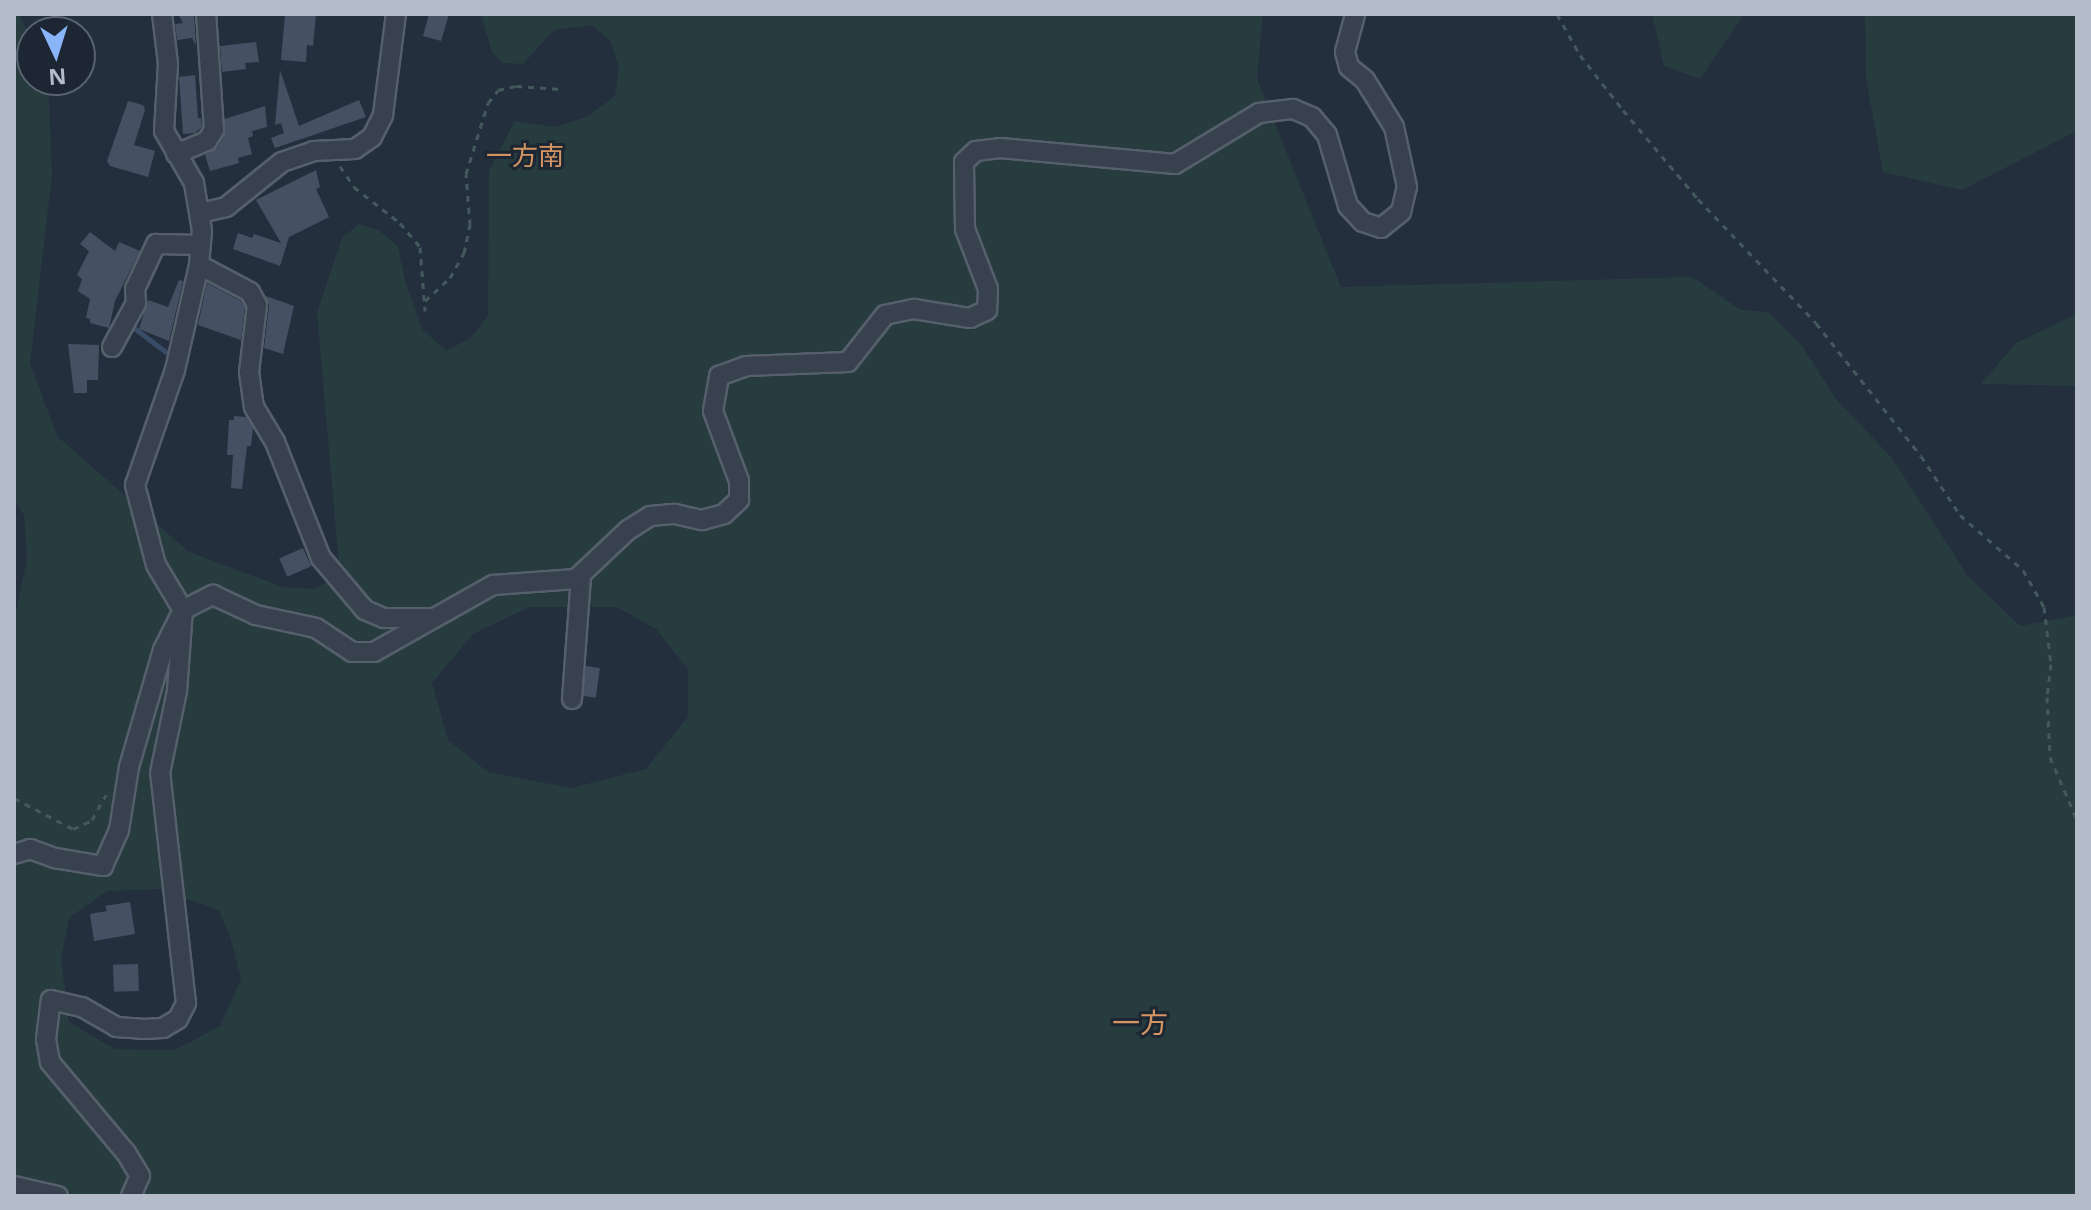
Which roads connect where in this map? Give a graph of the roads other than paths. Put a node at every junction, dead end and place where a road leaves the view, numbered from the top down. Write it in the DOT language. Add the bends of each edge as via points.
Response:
graph roads {
  1 [pos="162,14"];
  2 [pos="206,14"];
  3 [pos="396,14"];
  4 [pos="1355,14"];
  5 [pos="176,154"];
  6 [pos="200,213"];
  7 [pos="201,245"];
  8 [pos="199,265"];
  9 [pos="112,347"];
  10 [pos="581,575"];
  11 [pos="183,610"];
  12 [pos="432,618"];
  13 [pos="572,699"];
  14 [pos="14,854"];
  15 [pos="14,1186"];
  16 [pos="58,1196"];
  17 [pos="131,1196"];
  1 -- 5 [label="street" via="168,64 164,131"];
  2 -- 5 [label="street" via="214,130 207,141"];
  3 -- 6 [label="street" via="383,115 372,137 355,149 314,151 282,162 226,207"];
  4 -- 10 [label="street" via="1345,52 1349,67 1365,80 1394,127 1407,187 1401,212 1381,228 1363,222 1348,206 1327,135 1312,117 1293,109 1259,113 1175,164 1000,148 976,151 964,162 965,229 988,289 987,310 970,318 914,309 885,315 848,362 746,366 719,376 713,411 739,481 739,500 724,514 702,520 650,516"];
  5 -- 6 [label="street" via="194,183"];
  6 -- 7 [label="street"];
  7 -- 8 [label="street"];
  7 -- 9 [label="street" via="156,244 135,289 136,303"];
  8 -- 11 [label="street" via="175,370 135,485 156,565"];
  8 -- 12 [label="street" via="250,292 257,305 249,372 254,407 275,442 321,558 365,610 384,618"];
  10 -- 12 [label="street" via="493,585"];
  10 -- 13 [label="street"];
  11 -- 12 [label="street" via="213,595 256,615 316,628 352,652 374,652"];
  11 -- 14 [label="street" via="163,650 129,767 119,830 103,866 30,849"];
  11 -- 17 [label="street" via="177,691 160,773 186,1003 178,1019 153,1029 116,1027 82,1007 51,1000 48,1011 50,1062 133,1164 140,1176"];
  15 -- 16 [label="street"];
}
